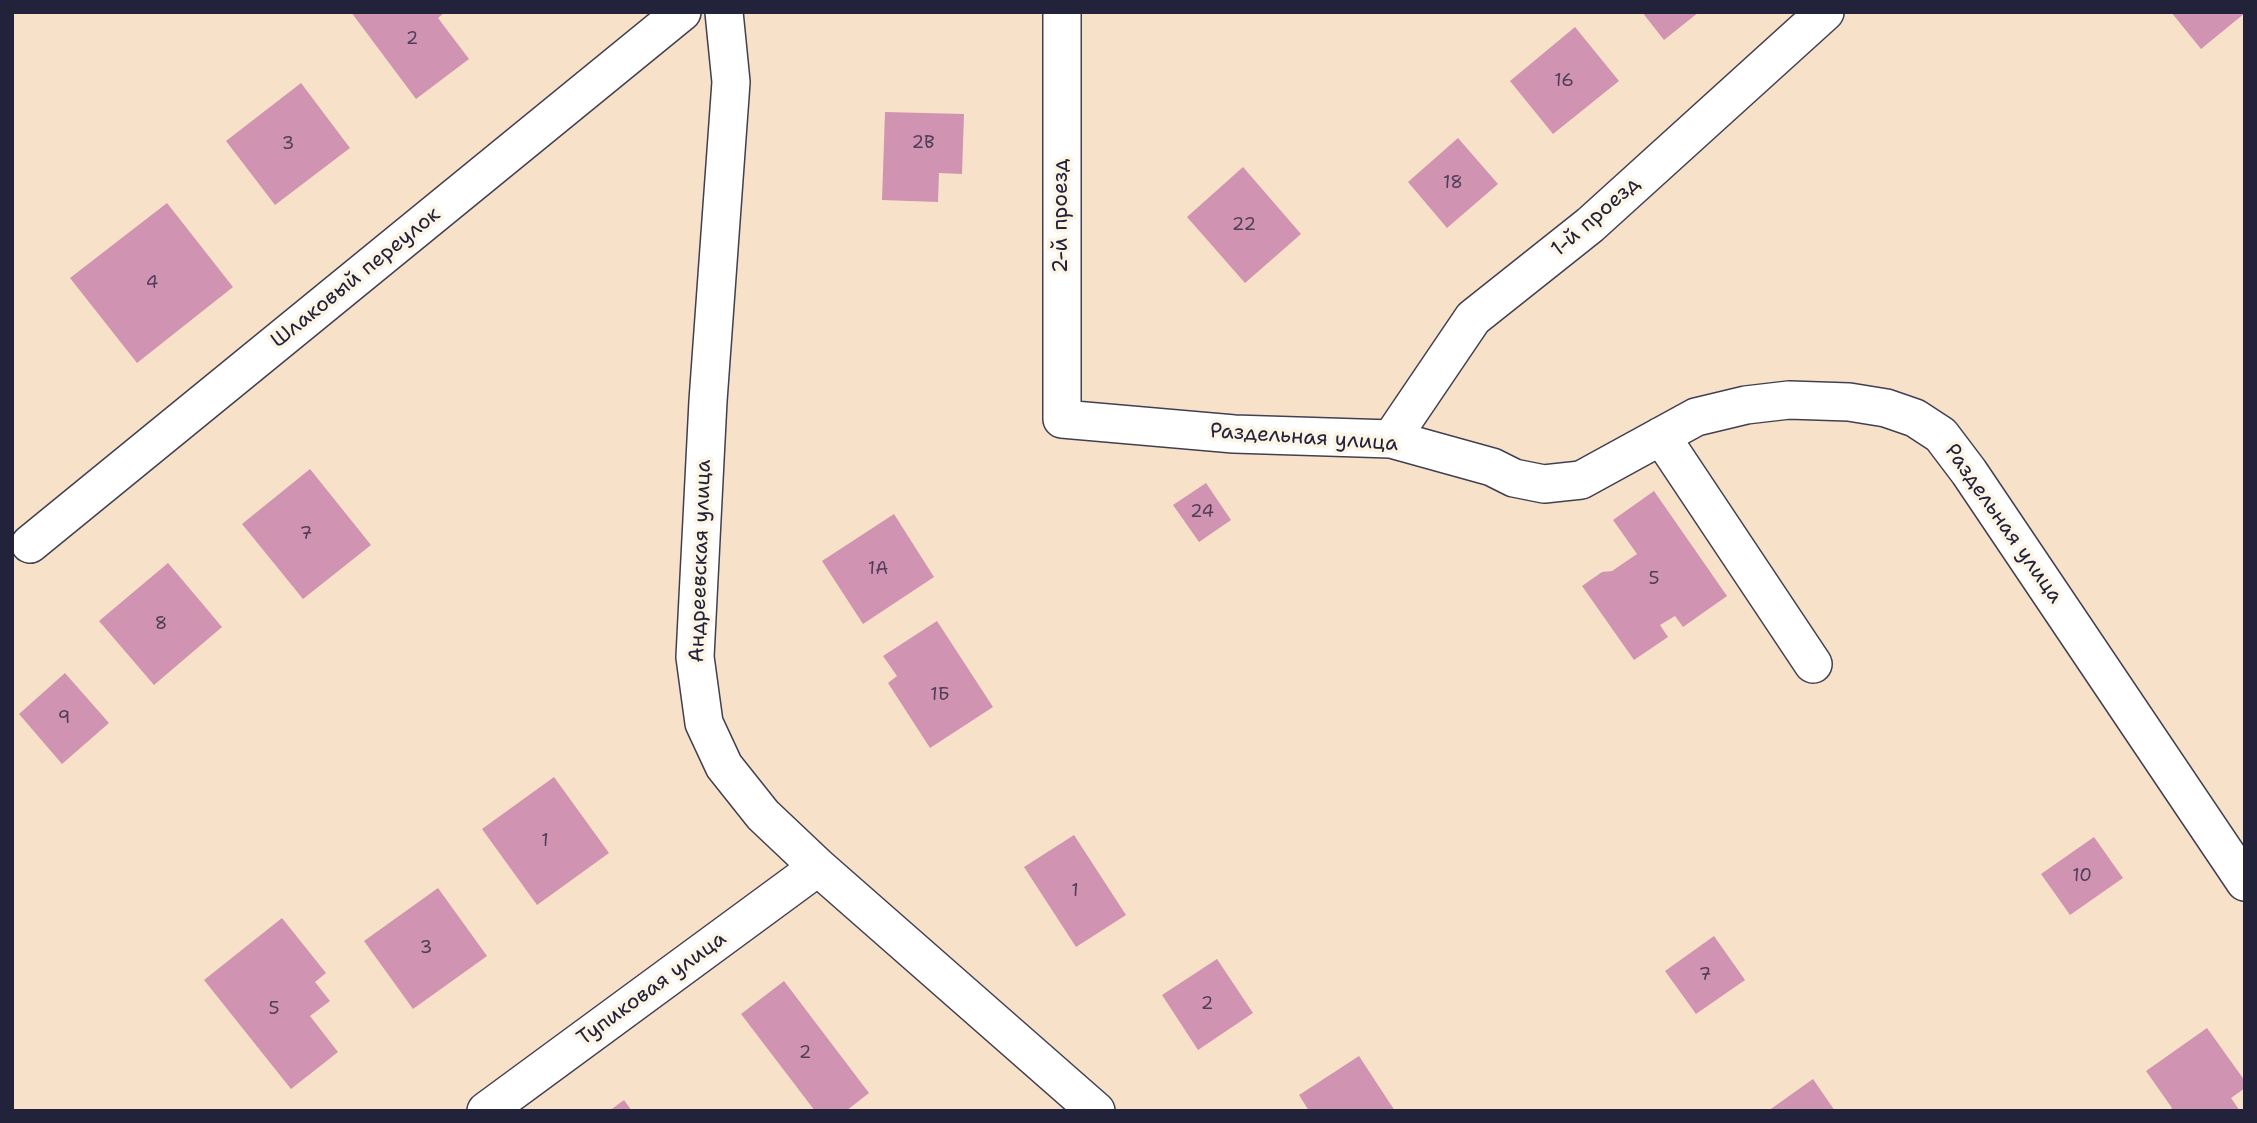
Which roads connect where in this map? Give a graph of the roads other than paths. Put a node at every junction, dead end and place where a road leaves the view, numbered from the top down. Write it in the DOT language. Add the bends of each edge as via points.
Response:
graph roads {
  1 [pos="682,12"];
  2 [pos="724,12"];
  3 [pos="1062,12"];
  4 [pos="1825,12"];
  5 [pos="1062,419"];
  6 [pos="1661,436"];
  7 [pos="1391,439"];
  8 [pos="30,544"];
  9 [pos="1814,664"];
  10 [pos="817,867"];
  11 [pos="2245,882"];
  12 [pos="486,1111"];
  13 [pos="1096,1111"];
  1 -- 8 [label="street, Шлаковый переулок"];
  2 -- 10 [label="street, Андреевская улица" via="731,82 695,657 704,723 724,766 763,815"];
  3 -- 5 [label="street, 2-й проезд"];
  4 -- 7 [label="street, 1-й проезд" via="1590,225 1473,318"];
  5 -- 7 [label="street, Раздельная улица" via="1234,434"];
  6 -- 7 [label="street, Раздельная улица" via="1581,480 1544,484"];
  6 -- 9 [label="street"];
  6 -- 11 [label="street, Раздельная улица" via="1696,417 1789,400 1886,408 1915,418 1941,435"];
  10 -- 12 [label="street, Тупиковая улица"];
  10 -- 13 [label="street, Андреевская улица"];
}
